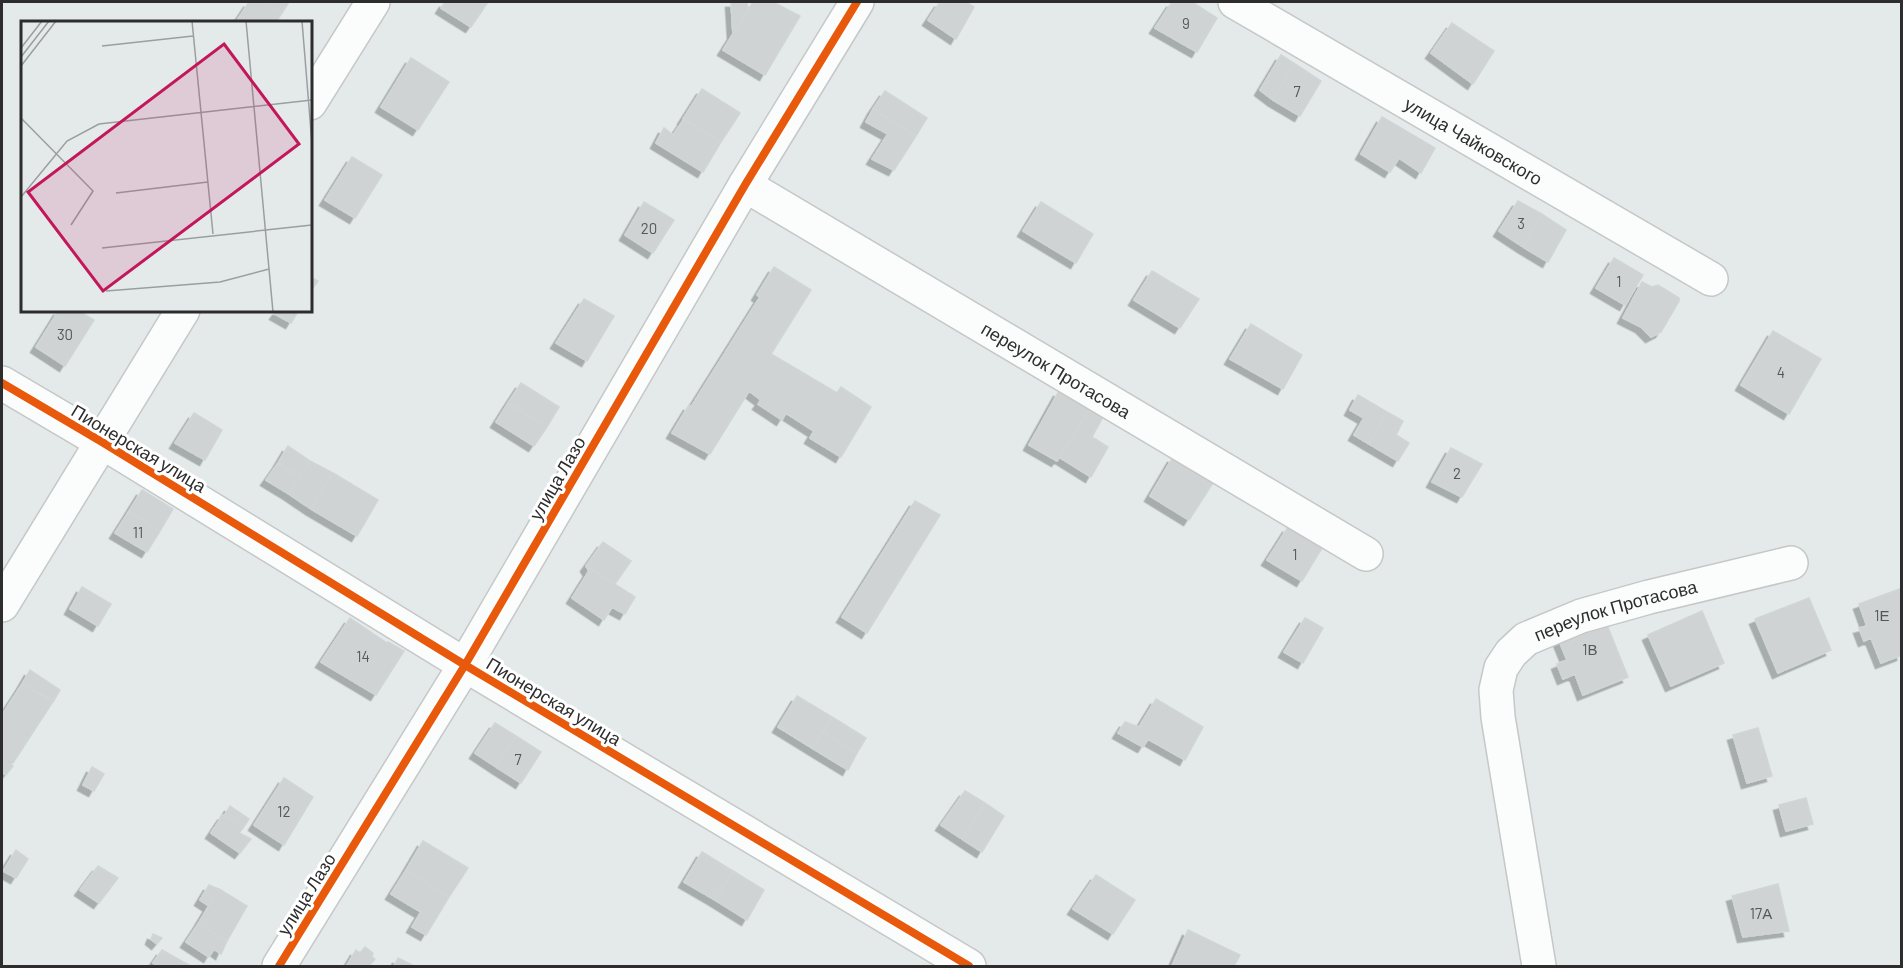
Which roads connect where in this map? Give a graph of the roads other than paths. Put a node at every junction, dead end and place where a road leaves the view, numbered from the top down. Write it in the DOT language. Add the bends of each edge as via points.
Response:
graph roads {
  1 [pos="373,2"];
  2 [pos="857,2"];
  3 [pos="1235,2"];
  4 [pos="312,100"];
  5 [pos="745,185"];
  6 [pos="1711,279"];
  7 [pos="182,312"];
  8 [pos="2,383"];
  9 [pos="102,442"];
  10 [pos="1366,554"];
  11 [pos="1791,563"];
  12 [pos="2,605"];
  13 [pos="465,665"];
  14 [pos="279,966"];
  15 [pos="969,966"];
  16 [pos="1539,966"];
  1 -- 4 [label="street"];
  2 -- 5 [label="street, улица Лазо"];
  3 -- 6 [label="street, улица Чайковского"];
  5 -- 10 [label="street, переулок Протасова"];
  5 -- 13 [label="street, улица Лазо"];
  7 -- 9 [label="street"];
  8 -- 9 [label="street, Пионерская улица"];
  9 -- 12 [label="street"];
  9 -- 13 [label="street, Пионерская улица"];
  11 -- 16 [label="street, переулок Протасова" via="1592,613 1526,639 1501,668 1496,690 1498,717"];
  13 -- 14 [label="street, улица Лазо"];
  13 -- 15 [label="street, Пионерская улица"];
}
